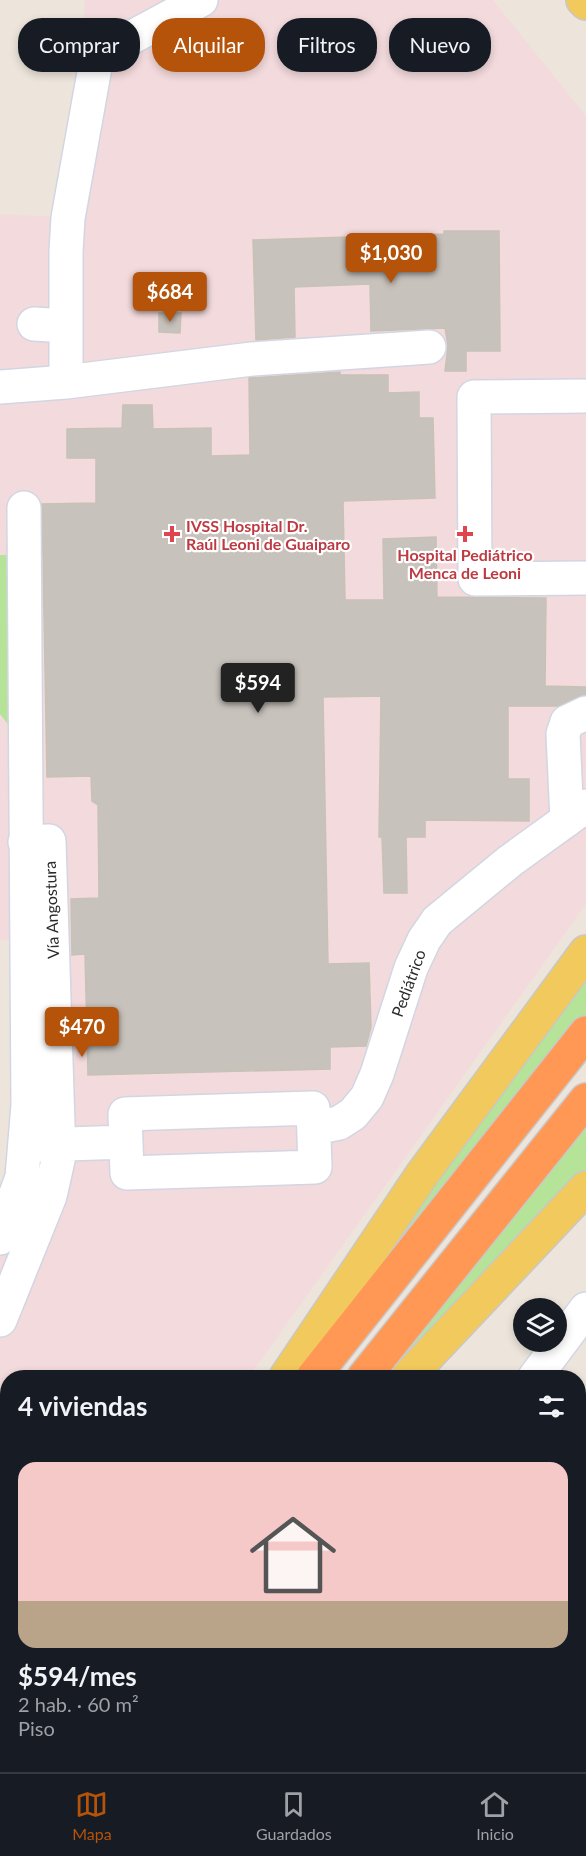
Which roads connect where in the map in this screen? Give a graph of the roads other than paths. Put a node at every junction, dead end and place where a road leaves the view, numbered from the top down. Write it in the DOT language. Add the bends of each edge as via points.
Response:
graph roads {
  1 [pos="201,0"];
  2 [pos="34,324"];
  3 [pos="66,326"];
  4 [pos="429,347"];
  5 [pos="66,382"];
  6 [pos="0,387"];
  7 [pos="586,396"];
  8 [pos="24,508"];
  9 [pos="12,555"];
  10 [pos="586,578"];
  11 [pos="586,713"];
  12 [pos="0,714"];
  13 [pos="24,745"];
  14 [pos="576,813"];
  15 [pos="25,842"];
  16 [pos="586,952"];
  17 [pos="586,1033"];
  18 [pos="586,1100"];
  19 [pos="314,1128"];
  20 [pos="126,1142"];
  21 [pos="59,1144"];
  22 [pos="26,1146"];
  23 [pos="586,1188"];
  24 [pos="0,1238"];
  25 [pos="586,1309"];
  26 [pos="0,1320"];
  27 [pos="291,1370"];
  28 [pos="319,1370"];
  29 [pos="370,1370"];
  30 [pos="415,1370"];
  31 [pos="540,1370"];
  1 -- 3 [label="street" via="97,56 68,218"];
  2 -- 3 [label="street"];
  3 -- 5 [label="street"];
  4 -- 5 [label="street" via="252,359"];
  5 -- 6 [label="street"];
  7 -- 10 [label="street" via="474,397 474,579"];
  8 -- 9 [label="street"];
  9 -- 13 [label="street"];
  11 -- 14 [label="street" via="567,722 563,734"];
  12 -- 13 [label="street"];
  13 -- 15 [label="street"];
  14 -- 19 [label="street, Pediátrico" via="437,921 411,968 367,1097 339,1123"];
  15 -- 21 [label="street, Vía Angostura" via="49,841"];
  15 -- 22 [label="street, Vía Angostura"];
  16 -- 27 [label="main road" via="421,1176"];
  17 -- 28 [label="highway"];
  18 -- 29 [label="highway"];
  19 -- 20 [label="street" via="313,1108 125,1114"];
  19 -- 20 [label="street" via="315,1167 127,1173"];
  20 -- 21 [label="street"];
  21 -- 22 [label="street"];
  21 -- 26 [label="street, Vía Angostura" via="50,1196"];
  22 -- 24 [label="street, Vía Angostura" via="22,1177"];
  23 -- 30 [label="main road"];
  25 -- 31 [label="street"];
}
